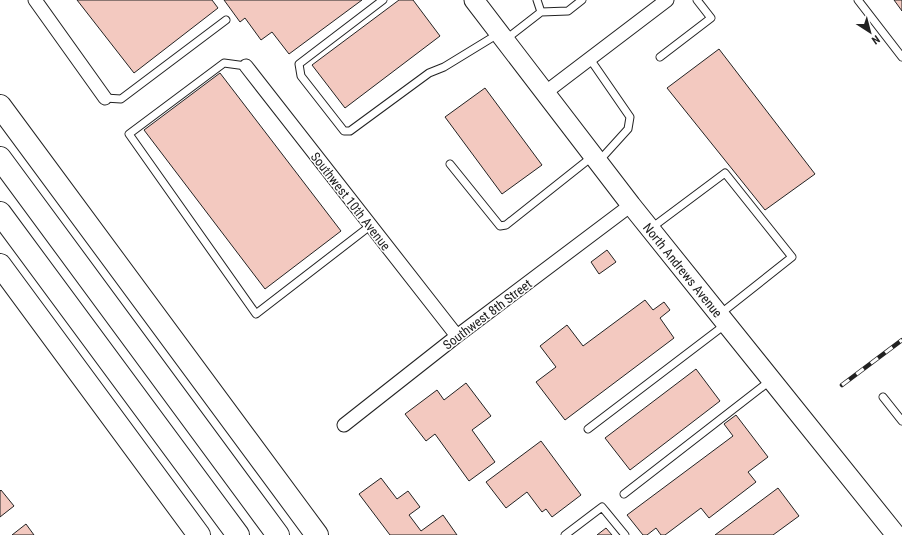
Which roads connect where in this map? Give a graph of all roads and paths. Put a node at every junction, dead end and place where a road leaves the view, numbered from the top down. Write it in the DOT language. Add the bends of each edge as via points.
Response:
graph roads {
  1 [pos="35,0"];
  2 [pos="383,0"];
  3 [pos="474,0"];
  4 [pos="537,0"];
  5 [pos="582,0"];
  6 [pos="667,0"];
  7 [pos="697,0"];
  8 [pos="858,0"];
  9 [pos="541,12"];
  10 [pos="226,20"];
  11 [pos="502,36"];
  12 [pos="660,57"];
  13 [pos="902,57"];
  14 [pos="590,59"];
  15 [pos="246,66"];
  16 [pos="546,92"];
  17 [pos="105,98"];
  18 [pos="0,106"];
  19 [pos="0,158"];
  20 [pos="596,158"];
  21 [pos="450,164"];
  22 [pos="631,205"];
  23 [pos="0,213"];
  24 [pos="370,226"];
  25 [pos="650,229"];
  26 [pos="0,265"];
  27 [pos="722,319"];
  28 [pos="457,336"];
  29 [pos="771,380"];
  30 [pos="883,397"];
  31 [pos="902,421"];
  32 [pos="344,425"];
  33 [pos="588,428"];
  34 [pos="130,441"];
  35 [pos="624,494"];
  36 [pos="199,535"];
  37 [pos="225,535"];
  38 [pos="238,535"];
  39 [pos="278,535"];
  40 [pos="317,535"];
  41 [pos="565,535"];
  42 [pos="625,535"];
  43 [pos="896,535"];
  1 -- 17 [label="street"];
  2 -- 11 [label="lane" via="299,64 301,76 344,131 350,131 429,73 444,68"];
  3 -- 11 [label="main road, North Andrews Avenue"];
  4 -- 9 [label="lane"];
  5 -- 9 [label="lane" via="568,11"];
  6 -- 14 [label="street"];
  7 -- 12 [label="lane" via="711,18"];
  8 -- 13 [label="lane"];
  9 -- 11 [label="lane"];
  10 -- 17 [label="lane" via="121,99"];
  11 -- 16 [label="main road, North Andrews Avenue"];
  14 -- 16 [label="street"];
  14 -- 20 [label="lane" via="630,117 628,129"];
  15 -- 24 [label="street, Southwest 10th Avenue"];
  15 -- 24 [label="lane" via="224,63 129,134 256,314"];
  16 -- 20 [label="main road, North Andrews Avenue"];
  18 -- 40 [label="highway"];
  19 -- 39 [label="highway"];
  20 -- 21 [label="lane" via="506,226 500,226"];
  20 -- 22 [label="main road, North Andrews Avenue"];
  22 -- 25 [label="main road, North Andrews Avenue"];
  22 -- 28 [label="street, Southwest 8th Street"];
  23 -- 38 [label="highway"];
  24 -- 28 [label="street, Southwest 10th Avenue"];
  25 -- 27 [label="main road, North Andrews Avenue"];
  25 -- 27 [label="lane" via="724,173 792,257"];
  26 -- 34 [label="highway"];
  27 -- 29 [label="main road, North Andrews Avenue"];
  27 -- 33 [label="lane"];
  28 -- 32 [label="street, Southwest 8th Street"];
  29 -- 35 [label="lane"];
  29 -- 43 [label="main road, North Andrews Avenue"];
  30 -- 31 [label="lane"];
  34 -- 36 [label="highway"];
  34 -- 37 [label="highway"];
  41 -- 42 [label="lane" via="602,507"];
}
